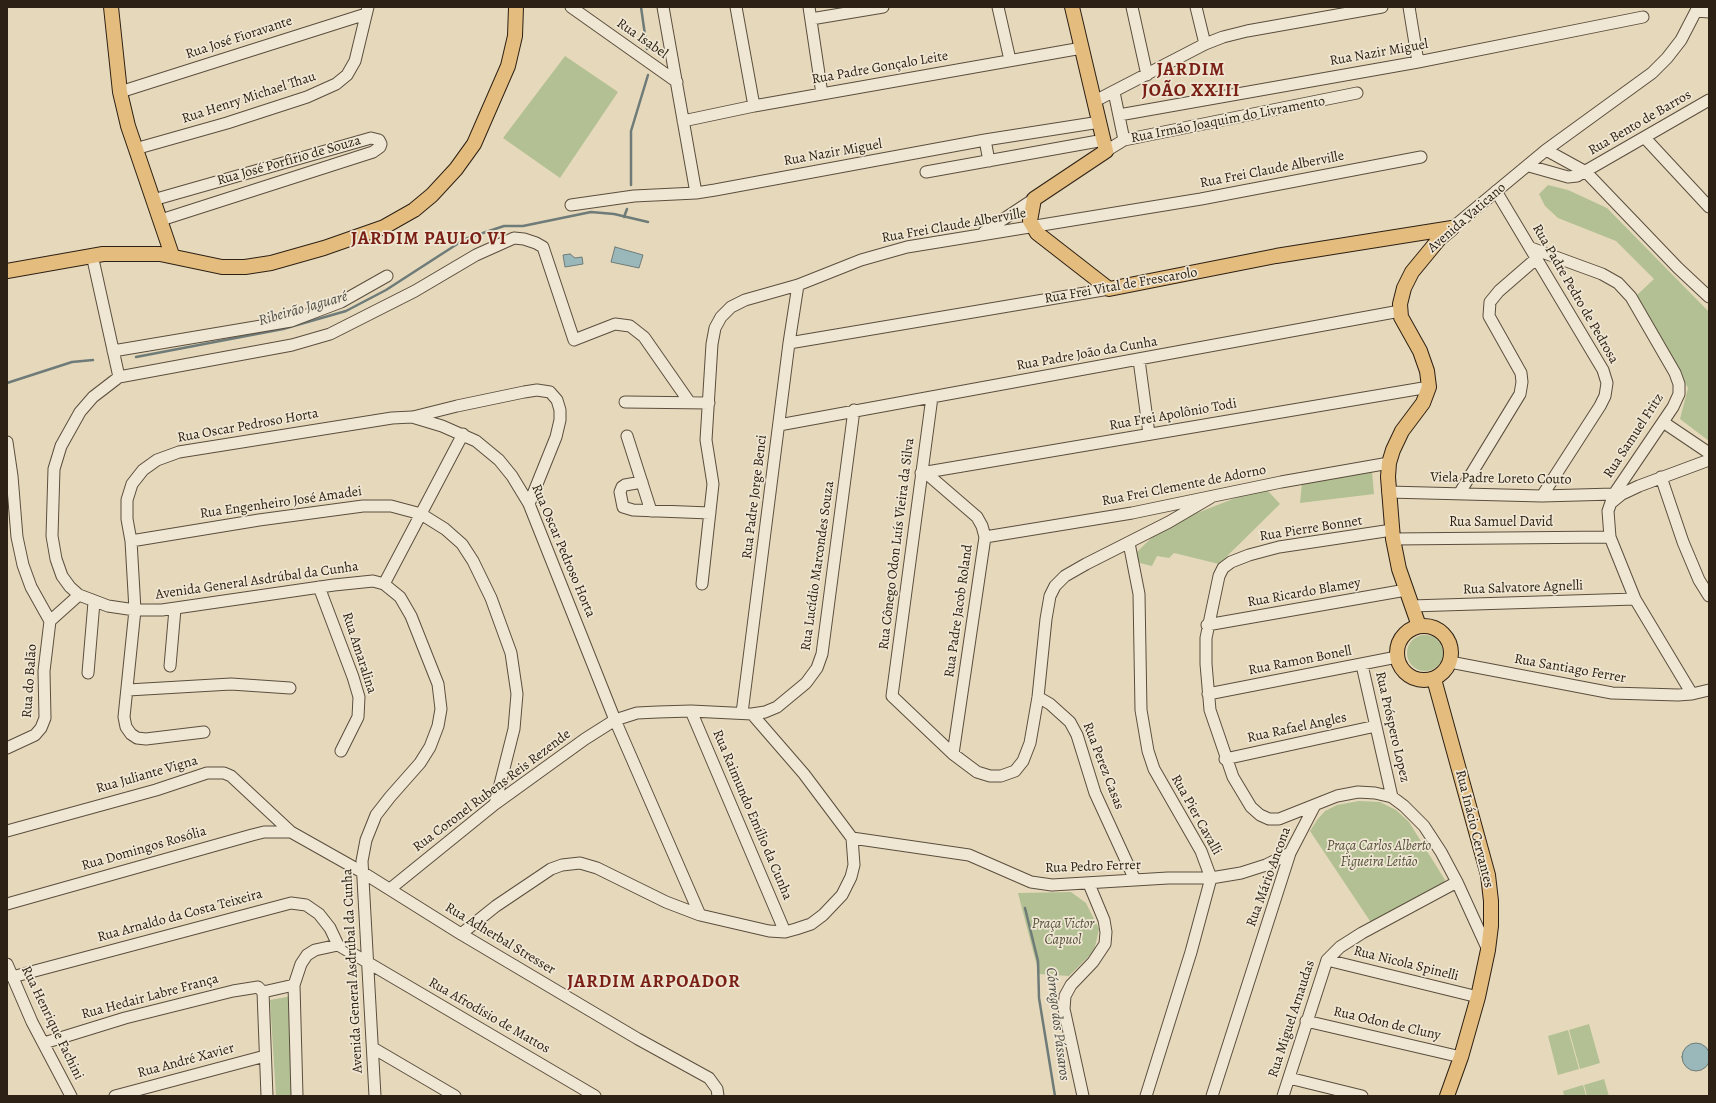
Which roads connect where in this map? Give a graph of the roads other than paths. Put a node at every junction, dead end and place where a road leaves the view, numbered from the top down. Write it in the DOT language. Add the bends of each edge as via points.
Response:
graph roads {
  1 [pos="111,7"];
  2 [pos="516,7"];
  3 [pos="571,7"];
  4 [pos="663,7"];
  5 [pos="736,7"];
  6 [pos="809,7"];
  7 [pos="883,7"];
  8 [pos="998,7"];
  9 [pos="1072,7"];
  10 [pos="1132,7"];
  11 [pos="1196,7"];
  12 [pos="1382,7"];
  13 [pos="1409,7"];
  14 [pos="1694,9"];
  15 [pos="367,10"];
  16 [pos="1709,12"];
  17 [pos="1643,17"];
  18 [pos="811,19"];
  19 [pos="1205,44"];
  20 [pos="1082,48"];
  21 [pos="1010,60"];
  22 [pos="1418,62"];
  23 [pos="1147,75"];
  24 [pos="677,82"];
  25 [pos="120,92"];
  26 [pos="1114,92"];
  27 [pos="1357,93"];
  28 [pos="822,94"];
  29 [pos="1095,101"];
  30 [pos="1705,102"];
  31 [pos="754,106"];
  32 [pos="1709,113"];
  33 [pos="1119,115"];
  34 [pos="683,121"];
  35 [pos="1100,122"];
  36 [pos="1645,138"];
  37 [pos="985,140"];
  38 [pos="1124,140"];
  39 [pos="1105,145"];
  40 [pos="135,149"];
  41 [pos="1546,150"];
  42 [pos="1421,157"];
  43 [pos="989,161"];
  44 [pos="1529,166"];
  45 [pos="926,172"];
  46 [pos="1586,172"];
  47 [pos="1496,191"];
  48 [pos="696,193"];
  49 [pos="153,200"];
  50 [pos="1034,200"];
  51 [pos="571,205"];
  52 [pos="1709,207"];
  53 [pos="161,220"];
  54 [pos="1032,227"];
  55 [pos="1452,228"];
  56 [pos="982,234"];
  57 [pos="1531,248"];
  58 [pos="92,255"];
  59 [pos="172,255"];
  60 [pos="1537,258"];
  61 [pos="7,271"];
  62 [pos="387,276"];
  63 [pos="798,285"];
  64 [pos="1109,289"];
  65 [pos="1709,297"];
  66 [pos="1400,311"];
  67 [pos="789,343"];
  68 [pos="113,353"];
  69 [pos="1139,360"];
  70 [pos="117,372"];
  71 [pos="1429,387"];
  72 [pos="932,396"];
  73 [pos="625,402"];
  74 [pos="690,402"];
  75 [pos="709,403"];
  76 [pos="854,410"];
  77 [pos="412,418"];
  78 [pos="1663,422"];
  79 [pos="779,425"];
  80 [pos="463,434"];
  81 [pos="1149,434"];
  82 [pos="627,436"];
  83 [pos="7,442"];
  84 [pos="1709,453"];
  85 [pos="1709,460"];
  86 [pos="1389,463"];
  87 [pos="924,473"];
  88 [pos="10,476"];
  89 [pos="1661,477"];
  90 [pos="642,482"];
  91 [pos="1388,492"];
  92 [pos="1459,494"];
  93 [pos="1614,494"];
  94 [pos="1542,496"];
  95 [pos="1210,498"];
  96 [pos="529,504"];
  97 [pos="1609,504"];
  98 [pos="650,511"];
  99 [pos="710,513"];
  100 [pos="421,514"];
  101 [pos="1392,534"];
  102 [pos="985,537"];
  103 [pos="1610,537"];
  104 [pos="131,541"];
  105 [pos="1129,543"];
  106 [pos="384,584"];
  107 [pos="702,584"];
  108 [pos="319,587"];
  109 [pos="1406,590"];
  110 [pos="78,595"];
  111 [pos="1709,596"];
  112 [pos="1635,599"];
  113 [pos="94,602"];
  114 [pos="1412,606"];
  115 [pos="175,609"];
  116 [pos="134,610"];
  117 [pos="50,621"];
  118 [pos="1207,625"];
  119 [pos="1419,626"];
  120 [pos="1397,657"];
  121 [pos="1450,662"];
  122 [pos="1362,664"];
  123 [pos="170,666"];
  124 [pos="88,673"];
  125 [pos="1434,679"];
  126 [pos="290,688"];
  127 [pos="128,690"];
  128 [pos="1709,690"];
  129 [pos="1208,694"];
  130 [pos="1692,694"];
  131 [pos="1038,697"];
  132 [pos="692,711"];
  133 [pos="747,713"];
  134 [pos="615,720"];
  135 [pos="1376,726"];
  136 [pos="204,732"];
  137 [pos="7,748"];
  138 [pos="341,751"];
  139 [pos="953,754"];
  140 [pos="1225,759"];
  141 [pos="1392,797"];
  142 [pos="495,804"];
  143 [pos="1315,805"];
  144 [pos="7,831"];
  145 [pos="291,832"];
  146 [pos="852,838"];
  147 [pos="1290,853"];
  148 [pos="362,872"];
  149 [pos="1211,878"];
  150 [pos="1136,880"];
  151 [pos="1457,882"];
  152 [pos="1089,884"];
  153 [pos="390,889"];
  154 [pos="7,904"];
  155 [pos="700,916"];
  156 [pos="785,932"];
  157 [pos="461,934"];
  158 [pos="338,945"];
  159 [pos="1488,950"];
  160 [pos="1326,960"];
  161 [pos="368,962"];
  162 [pos="7,964"];
  163 [pos="12,977"];
  164 [pos="294,985"];
  165 [pos="263,992"];
  166 [pos="1478,997"];
  167 [pos="1306,1021"];
  168 [pos="44,1043"];
  169 [pos="373,1048"];
  170 [pos="265,1056"];
  171 [pos="1461,1057"];
  172 [pos="1289,1078"];
  173 [pos="147,1092"];
  174 [pos="71,1096"];
  175 [pos="115,1096"];
  176 [pos="267,1096"];
  177 [pos="297,1096"];
  178 [pos="375,1096"];
  179 [pos="455,1096"];
  180 [pos="595,1096"];
  181 [pos="718,1096"];
  182 [pos="1083,1096"];
  183 [pos="1146,1096"];
  184 [pos="1212,1096"];
  185 [pos="1283,1096"];
  186 [pos="1362,1096"];
  187 [pos="1447,1096"];
  1 -- 25 [label="main road"];
  2 -- 59 [label="main road" via="516,36 508,66 474,144 456,169 414,210 384,227 359,237 270,263 222,267"];
  3 -- 24 [label="street, Rua Isabel"];
  4 -- 24 [label="street"];
  5 -- 31 [label="street"];
  6 -- 18 [label="street"];
  7 -- 18 [label="street"];
  8 -- 21 [label="street"];
  9 -- 20 [label="main road"];
  10 -- 23 [label="street"];
  11 -- 19 [label="street"];
  12 -- 19 [label="street" via="1246,31"];
  13 -- 22 [label="street"];
  14 -- 16 [label="street"];
  14 -- 41 [label="street, Avenida Vaticano" via="1681,40 1652,73"];
  15 -- 25 [label="street, Rua José Fioravante"];
  15 -- 40 [label="street, Rua Henry Michael Thau" via="355,60 347,75 336,84 307,97"];
  17 -- 22 [label="street, Rua Nazir Miguel"];
  18 -- 28 [label="street"];
  19 -- 23 [label="street"];
  20 -- 21 [label="street, Rua Padre Gonçalo Leite"];
  20 -- 29 [label="main road"];
  21 -- 28 [label="street, Rua Padre Gonçalo Leite"];
  22 -- 33 [label="street, Rua Nazir Miguel"];
  23 -- 26 [label="street"];
  24 -- 34 [label="street"];
  25 -- 40 [label="main road"];
  26 -- 29 [label="street"];
  26 -- 33 [label="street"];
  27 -- 38 [label="street, Rua Irmão Joaquim do Livramento"];
  28 -- 31 [label="street, Rua Padre Gonçalo Leite"];
  29 -- 35 [label="main road"];
  30 -- 32 [label="street"];
  30 -- 36 [label="street, Rua Bento de Barros"];
  31 -- 34 [label="street, Rua Padre Gonçalo Leite"];
  33 -- 38 [label="street"];
  34 -- 48 [label="street"];
  35 -- 37 [label="street, Rua Nazir Miguel"];
  35 -- 39 [label="main road"];
  36 -- 46 [label="street, Rua Bento de Barros"];
  36 -- 52 [label="street"];
  37 -- 43 [label="street"];
  37 -- 48 [label="street, Rua Nazir Miguel"];
  38 -- 39 [label="street, Rua Irmão Joaquim do Livramento"];
  39 -- 43 [label="street"];
  39 -- 50 [label="main road, Rua Irmão Joaquim do Livramento"];
  40 -- 49 [label="main road"];
  41 -- 44 [label="street, Avenida Vaticano"];
  41 -- 46 [label="street, Rua Bento de Barros"];
  42 -- 54 [label="street, Rua Frei Claude Alberville" via="1201,199"];
  43 -- 45 [label="street"];
  44 -- 46 [label="street, Rua Bento de Barros" via="1568,177"];
  44 -- 47 [label="street, Avenida Vaticano"];
  46 -- 65 [label="street"];
  47 -- 55 [label="street, Avenida Vaticano"];
  47 -- 57 [label="street, Rua Padre Pedro de Pedrosa"];
  48 -- 51 [label="street, Rua Nazir Miguel" via="634,196"];
  49 -- 53 [label="main road"];
  49 -- 53 [label="street, Rua José Porfírio de Souza" via="370,138 379,140 381,144 373,152"];
  50 -- 54 [label="main road" via="1030,213"];
  50 -- 56 [label="street, Rua Irmão Joaquim do Livramento"];
  53 -- 59 [label="main road"];
  54 -- 56 [label="street, Rua Frei Claude Alberville"];
  54 -- 64 [label="main road" via="1036,233"];
  55 -- 64 [label="main road, Rua Frei Vital de Frescarolo" via="1276,256"];
  55 -- 66 [label="main road, Avenida Vaticano" via="1440,238 1412,272 1404,288"];
  56 -- 63 [label="street, Rua Frei Claude Alberville" via="884,253"];
  57 -- 60 [label="street, Rua Padre Pedro de Pedrosa"];
  57 -- 78 [label="street, Rua Samuel Fritz" via="1602,274 1618,283 1631,297 1679,384 1676,401"];
  58 -- 59 [label="main road"];
  58 -- 61 [label="main road"];
  58 -- 68 [label="street"];
  60 -- 92 [label="street" via="1503,287 1490,302 1489,316 1521,373 1522,382 1520,394"];
  60 -- 94 [label="street, Rua Padre Pedro de Pedrosa" via="1603,370 1607,383 1600,406"];
  62 -- 68 [label="street" via="362,292 291,322"];
  63 -- 67 [label="street, Rua Padre Jorge Benci"];
  63 -- 75 [label="street, Rua Frei Claude Alberville" via="746,300 731,307 721,317 715,328 712,344"];
  64 -- 67 [label="street, Rua Frei Vital de Frescarolo"];
  66 -- 69 [label="street, Rua Padre João da Cunha"];
  66 -- 71 [label="main road" via="1428,371"];
  67 -- 79 [label="street, Rua Padre Jorge Benci"];
  68 -- 70 [label="street"];
  69 -- 72 [label="street, Rua Padre João da Cunha"];
  69 -- 81 [label="street"];
  70 -- 74 [label="street" via="292,345 330,334 415,291 476,255 514,238 530,241 542,247 574,340 615,324 623,324 636,330 644,337"];
  70 -- 110 [label="street, Avenida General Asdrúbal da Cunha" via="80,412 60,446 54,469 52,536 56,560 62,576"];
  71 -- 81 [label="street, Rua Frei Apolônio Todi"];
  71 -- 86 [label="main road" via="1423,403 1402,431"];
  72 -- 76 [label="street, Rua Padre João da Cunha"];
  72 -- 87 [label="street, Rua Cônego Odon Luís Vieira da Silva"];
  73 -- 74 [label="street"];
  74 -- 75 [label="street"];
  75 -- 99 [label="street, Rua Frei Claude Alberville" via="706,440 713,484"];
  76 -- 79 [label="street, Rua Padre João da Cunha"];
  76 -- 133 [label="street, Rua Lucídio Marcondes Souza" via="822,654 817,668 792,696 778,707 765,712"];
  77 -- 80 [label="street, Rua Oscar Pedroso Horta"];
  77 -- 96 [label="street" via="524,392 550,392 557,400 560,420 556,437"];
  77 -- 104 [label="street, Rua Oscar Pedroso Horta" via="371,421 179,452 157,460 143,470 132,484 127,500"];
  78 -- 84 [label="street"];
  78 -- 93 [label="street, Rua Samuel Fritz"];
  79 -- 133 [label="street, Rua Padre Jorge Benci"];
  80 -- 96 [label="street, Rua Oscar Pedroso Horta" via="499,460"];
  80 -- 100 [label="street"];
  81 -- 87 [label="street, Rua Frei Apolônio Todi"];
  82 -- 90 [label="street"];
  83 -- 88 [label="street"];
  85 -- 89 [label="street"];
  86 -- 91 [label="main road"];
  86 -- 95 [label="street, Rua Frei Clemente de Adorno" via="1281,482"];
  87 -- 102 [label="street, Rua Padre Jacob Roland" via="976,517"];
  87 -- 139 [label="street, Rua Cônego Odon Luís Vieira da Silva" via="892,696"];
  88 -- 117 [label="street" via="23,565 31,587"];
  89 -- 97 [label="street" via="1622,494"];
  89 -- 111 [label="street" via="1683,542 1699,580"];
  90 -- 98 [label="street"];
  90 -- 98 [label="street" via="622,487 621,502 627,509"];
  91 -- 92 [label="street, Viela Padre Loreto Couto"];
  91 -- 101 [label="main road"];
  92 -- 94 [label="street, Viela Padre Loreto Couto"];
  93 -- 94 [label="street, Viela Padre Loreto Couto"];
  93 -- 97 [label="street, Rua Samuel Fritz"];
  95 -- 102 [label="street, Rua Frei Clemente de Adorno"];
  95 -- 105 [label="street"];
  96 -- 134 [label="street, Rua Oscar Pedroso Horta"];
  97 -- 103 [label="street, Rua Samuel Fritz"];
  98 -- 99 [label="street"];
  99 -- 107 [label="street, Rua Frei Claude Alberville"];
  100 -- 104 [label="street, Rua Engenheiro José Amadei" via="390,506 363,506"];
  100 -- 106 [label="street"];
  100 -- 142 [label="street, Rua Engenheiro José Amadei" via="444,528 462,544 490,598 511,653 517,694 514,729"];
  101 -- 103 [label="street, Rua Samuel David"];
  101 -- 109 [label="main road"];
  101 -- 118 [label="street, Rua Pierre Bonnet" via="1279,547 1231,562 1223,568 1219,576"];
  102 -- 139 [label="street, Rua Padre Jacob Roland"];
  103 -- 112 [label="street, Rua Samuel Fritz"];
  104 -- 116 [label="street, Rua Oscar Pedroso Horta"];
  105 -- 131 [label="street" via="1065,576 1055,586 1050,596 1046,619"];
  105 -- 149 [label="street, Rua Pier Cavalli" via="1139,594 1142,710 1148,751 1154,769 1201,851"];
  106 -- 108 [label="street, Avenida General Asdrúbal da Cunha" via="366,581"];
  106 -- 148 [label="street, Avenida General Asdrúbal da Cunha" via="400,597 411,616 438,684 441,709 430,747 420,763 376,815 366,840"];
  108 -- 115 [label="street, Avenida General Asdrúbal da Cunha"];
  108 -- 138 [label="street, Rua Amaralina" via="359,697 358,717"];
  109 -- 114 [label="main road"];
  109 -- 118 [label="street, Rua Ricardo Blamey"];
  110 -- 113 [label="street, Avenida General Asdrúbal da Cunha"];
  110 -- 117 [label="street"];
  112 -- 114 [label="street, Rua Salvatore Agnelli"];
  112 -- 130 [label="street, Rua Samuel Fritz"];
  113 -- 116 [label="street, Avenida General Asdrúbal da Cunha"];
  113 -- 124 [label="street"];
  114 -- 119 [label="main road"];
  115 -- 116 [label="street, Avenida General Asdrúbal da Cunha"];
  115 -- 123 [label="street"];
  116 -- 127 [label="street, Rua Oscar Pedroso Horta"];
  117 -- 137 [label="street, Rua do Balão" via="44,671 44,718 41,728 35,735"];
  118 -- 129 [label="street, Rua Pierre Bonnet"];
  119 -- 120 [label="main road" via="1411,628 1402,637 1397,648"];
  119 -- 121 [label="main road" via="1438,629 1445,635 1451,648"];
  120 -- 122 [label="street, Rua Ramon Bonell"];
  120 -- 125 [label="main road" via="1406,674 1419,680"];
  121 -- 125 [label="main road" via="1447,669"];
  121 -- 130 [label="street, Rua Santiago Ferrer" via="1590,690 1639,695"];
  122 -- 129 [label="street, Rua Ramon Bonell"];
  122 -- 135 [label="street, Rua Próspero Lopez"];
  125 -- 159 [label="main road, Rua Inácio Cervantes" via="1488,875 1491,926"];
  126 -- 127 [label="street" via="231,684"];
  127 -- 136 [label="street, Rua Oscar Pedroso Horta" via="124,717 126,727 137,738"];
  128 -- 130 [label="street, Rua Santiago Ferrer"];
  129 -- 140 [label="street, Rua Pierre Bonnet"];
  131 -- 139 [label="street" via="1030,743 1023,761 1015,771 1001,776 990,776 977,772"];
  131 -- 150 [label="street, Rua Perez Casas" via="1070,722 1077,735 1095,793"];
  132 -- 133 [label="street, Rua Lucídio Marcondes Souza"];
  132 -- 134 [label="street, Rua Coronel Rubens Reis Rezende" via="637,713"];
  132 -- 156 [label="street, Rua Raimundo Emílio da Cunha"];
  133 -- 146 [label="street" via="804,774"];
  134 -- 142 [label="street, Rua Coronel Rubens Reis Rezende"];
  134 -- 155 [label="street, Rua Oscar Pedroso Horta"];
  135 -- 140 [label="street, Rua Rafael Angles"];
  135 -- 141 [label="street, Rua Próspero Lopez"];
  140 -- 143 [label="street, Rua Pierre Bonnet" via="1251,806 1260,815 1269,819 1279,819"];
  141 -- 143 [label="street" via="1358,792 1337,796"];
  141 -- 151 [label="street" via="1424,826"];
  142 -- 153 [label="street, Rua Coronel Rubens Reis Rezende"];
  143 -- 147 [label="street, Rua Mário Ancona"];
  144 -- 145 [label="street, Rua Juliante Vigna" via="216,772 231,776"];
  145 -- 148 [label="street, Rua Juliante Vigna"];
  145 -- 154 [label="street, Rua Domingos Rosólia" via="264,832 252,835"];
  146 -- 152 [label="street, Rua Pedro Ferrer" via="969,855 1041,884"];
  146 -- 156 [label="street" via="854,865 842,895 823,916 811,924"];
  147 -- 149 [label="street, Rua Pedro Ferrer" via="1266,865 1241,873"];
  147 -- 184 [label="street, Rua Mário Ancona"];
  148 -- 153 [label="street, Rua Adherbal Stresser"];
  148 -- 161 [label="street, Avenida General Asdrúbal da Cunha"];
  149 -- 150 [label="street, Rua Pedro Ferrer"];
  149 -- 183 [label="street, Rua Pier Cavalli"];
  150 -- 152 [label="street, Rua Pedro Ferrer"];
  151 -- 159 [label="street"];
  151 -- 160 [label="street, Rua Miguel Arnaudas" via="1362,933"];
  152 -- 182 [label="street" via="1104,920 1105,944 1093,962 1071,985 1065,996 1064,1009"];
  153 -- 157 [label="street, Rua Adherbal Stresser"];
  155 -- 156 [label="street"];
  155 -- 157 [label="street" via="597,868 580,863 551,869"];
  157 -- 181 [label="street, Rua Adherbal Stresser" via="709,1078 717,1089"];
  158 -- 161 [label="street, Rua Afrodísio de Mattos"];
  158 -- 163 [label="street, Rua Arnaldo da Costa Teixeira" via="330,928 319,914 306,905 291,903"];
  158 -- 164 [label="street" via="315,950 307,955"];
  159 -- 166 [label="main road, Rua Inácio Cervantes"];
  160 -- 166 [label="street, Rua Nicola Spinelli"];
  160 -- 167 [label="street, Rua Miguel Arnaudas"];
  161 -- 169 [label="street, Avenida General Asdrúbal da Cunha"];
  161 -- 180 [label="street, Rua Afrodísio de Mattos"];
  162 -- 163 [label="street, Rua Henrique Fachini"];
  163 -- 168 [label="street, Rua Henrique Fachini"];
  164 -- 165 [label="street"];
  164 -- 177 [label="street"];
  165 -- 168 [label="street, Rua Hedair Labre França" via="258,986 233,991 125,1018"];
  165 -- 170 [label="street" via="266,1017"];
  166 -- 171 [label="main road, Rua Inácio Cervantes"];
  167 -- 171 [label="street, Rua Odon de Cluny"];
  167 -- 172 [label="street, Rua Miguel Arnaudas"];
  168 -- 174 [label="street, Rua Henrique Fachini"];
  169 -- 178 [label="street, Avenida General Asdrúbal da Cunha"];
  169 -- 179 [label="street"];
  170 -- 173 [label="street, Rua André Xavier"];
  170 -- 176 [label="street"];
  171 -- 187 [label="main road, Rua Inácio Cervantes"];
  172 -- 185 [label="street, Rua Miguel Arnaudas"];
  172 -- 186 [label="street"];
  173 -- 175 [label="street, Rua André Xavier"];
}
